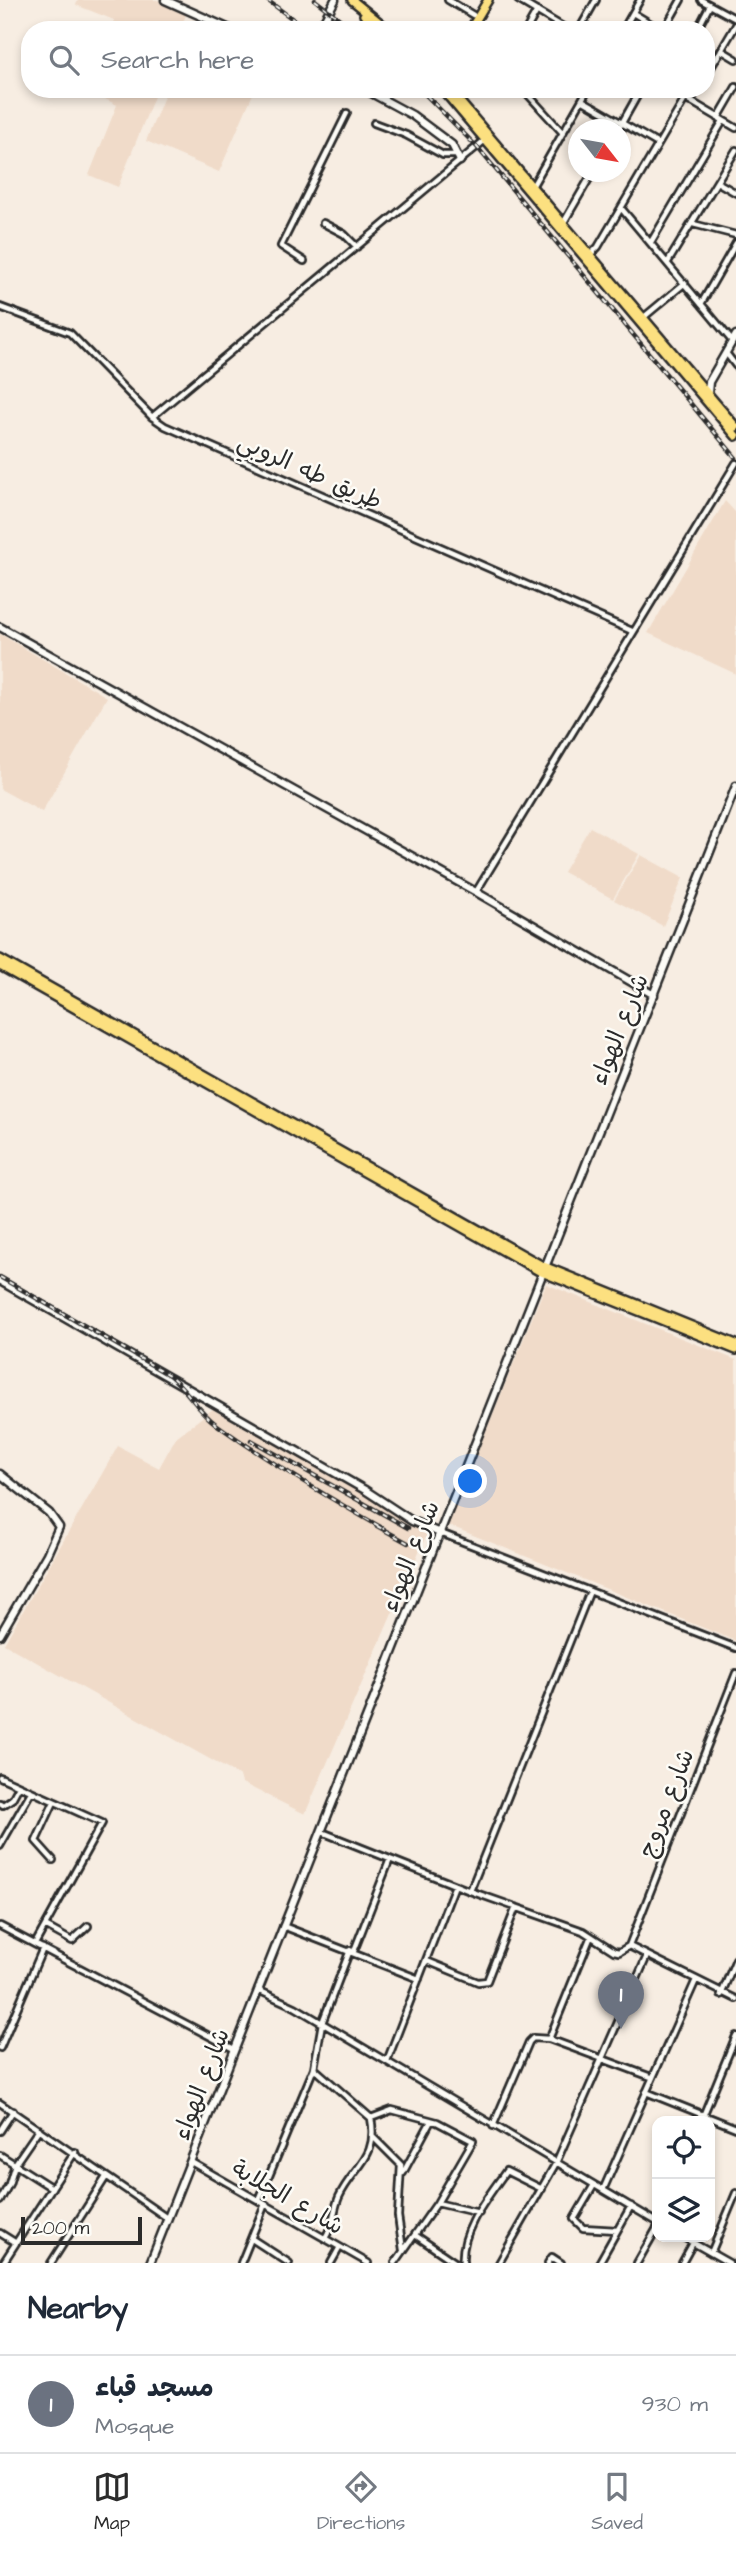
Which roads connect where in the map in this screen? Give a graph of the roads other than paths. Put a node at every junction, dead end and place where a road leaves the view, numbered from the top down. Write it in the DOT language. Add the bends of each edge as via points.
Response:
graph roads {
  1 [pos="165,0"];
  2 [pos="335,0"];
  3 [pos="345,0"];
  4 [pos="352,0"];
  5 [pos="448,0"];
  6 [pos="485,0"];
  7 [pos="518,0"];
  8 [pos="596,0"];
  9 [pos="640,0"];
  10 [pos="681,0"];
  11 [pos="701,0"];
  12 [pos="710,5"];
  13 [pos="537,11"];
  14 [pos="633,13"];
  15 [pos="473,15"];
  16 [pos="736,19"];
  17 [pos="212,21"];
  18 [pos="324,21"];
  19 [pos="371,21"];
  20 [pos="378,21"];
  21 [pos="471,21"];
  22 [pos="472,21"];
  23 [pos="531,21"];
  24 [pos="553,21"];
  25 [pos="584,21"];
  26 [pos="628,21"];
  27 [pos="647,21"];
  28 [pos="668,21"];
  29 [pos="702,21"];
  30 [pos="736,25"];
  31 [pos="721,50"];
  32 [pos="736,59"];
  33 [pos="715,60"];
  34 [pos="736,87"];
  35 [pos="381,98"];
  36 [pos="450,98"];
  37 [pos="458,98"];
  38 [pos="532,98"];
  39 [pos="636,98"];
  40 [pos="693,98"];
  41 [pos="685,99"];
  42 [pos="582,100"];
  43 [pos="691,102"];
  44 [pos="347,113"];
  45 [pos="617,119"];
  46 [pos="624,119"];
  47 [pos="720,120"];
  48 [pos="374,123"];
  49 [pos="631,128"];
  50 [pos="736,128"];
  51 [pos="563,133"];
  52 [pos="486,139"];
  53 [pos="658,144"];
  54 [pos="736,150"];
  55 [pos="458,158"];
  56 [pos="587,182"];
  57 [pos="717,182"];
  58 [pos="533,185"];
  59 [pos="736,193"];
  60 [pos="621,208"];
  61 [pos="564,222"];
  62 [pos="323,223"];
  63 [pos="693,223"];
  64 [pos="736,235"];
  65 [pos="651,242"];
  66 [pos="736,243"];
  67 [pos="357,247"];
  68 [pos="591,254"];
  69 [pos="304,261"];
  70 [pos="668,262"];
  71 [pos="685,283"];
  72 [pos="701,304"];
  73 [pos="0,307"];
  74 [pos="644,317"];
  75 [pos="734,338"];
  76 [pos="726,352"];
  77 [pos="678,362"];
  78 [pos="736,366"];
  79 [pos="708,393"];
  80 [pos="152,417"];
  81 [pos="736,427"];
  82 [pos="736,436"];
  83 [pos="736,463"];
  84 [pos="0,626"];
  85 [pos="632,631"];
  86 [pos="736,786"];
  87 [pos="477,892"];
  88 [pos="0,959"];
  89 [pos="0,967"];
  90 [pos="654,995"];
  91 [pos="544,1270"];
  92 [pos="0,1282"];
  93 [pos="723,1342"];
  94 [pos="736,1344"];
  95 [pos="736,1350"];
  96 [pos="0,1474"];
  97 [pos="442,1534"];
  98 [pos="590,1591"];
  99 [pos="0,1635"];
  100 [pos="736,1648"];
  101 [pos="736,1673"];
  102 [pos="0,1777"];
  103 [pos="19,1786"];
  104 [pos="31,1792"];
  105 [pos="54,1802"];
  106 [pos="0,1803"];
  107 [pos="322,1832"];
  108 [pos="0,1846"];
  109 [pos="390,1859"];
  110 [pos="53,1860"];
  111 [pos="455,1885"];
  112 [pos="470,1891"];
  113 [pos="516,1908"];
  114 [pos="0,1926"];
  115 [pos="45,1926"];
  116 [pos="88,1926"];
  117 [pos="284,1927"];
  118 [pos="591,1936"];
  119 [pos="35,1944"];
  120 [pos="629,1946"];
  121 [pos="43,1948"];
  122 [pos="352,1951"];
  123 [pos="647,1956"];
  124 [pos="736,1959"];
  125 [pos="427,1961"];
  126 [pos="419,1979"];
  127 [pos="696,1980"];
  128 [pos="258,1990"];
  129 [pos="722,1994"];
  130 [pos="736,1999"];
  131 [pos="322,2023"];
  132 [pos="736,2036"];
  133 [pos="549,2039"];
  134 [pos="0,2048"];
  135 [pos="235,2050"];
  136 [pos="601,2056"];
  137 [pos="387,2061"];
  138 [pos="314,2068"];
  139 [pos="652,2077"];
  140 [pos="646,2092"];
  141 [pos="0,2104"];
  142 [pos="13,2111"];
  143 [pos="704,2115"];
  144 [pos="371,2118"];
  145 [pos="432,2121"];
  146 [pos="492,2126"];
  147 [pos="39,2129"];
  148 [pos="736,2129"];
  149 [pos="0,2131"];
  150 [pos="374,2138"];
  151 [pos="75,2152"];
  152 [pos="0,2155"];
  153 [pos="191,2162"];
  154 [pos="556,2163"];
  155 [pos="15,2164"];
  156 [pos="401,2176"];
  157 [pos="106,2177"];
  158 [pos="594,2185"];
  159 [pos="52,2188"];
  160 [pos="542,2189"];
  161 [pos="603,2190"];
  162 [pos="2,2192"];
  163 [pos="736,2193"];
  164 [pos="259,2200"];
  165 [pos="0,2201"];
  166 [pos="436,2203"];
  167 [pos="265,2204"];
  168 [pos="631,2206"];
  169 [pos="479,2213"];
  170 [pos="168,2219"];
  171 [pos="652,2219"];
  172 [pos="617,2230"];
  173 [pos="0,2233"];
  174 [pos="415,2235"];
  175 [pos="652,2237"];
  176 [pos="325,2238"];
  177 [pos="252,2239"];
  178 [pos="694,2243"];
  179 [pos="16,2244"];
  180 [pos="340,2247"];
  181 [pos="403,2250"];
  182 [pos="711,2253"];
  183 [pos="281,2260"];
  184 [pos="724,2262"];
  185 [pos="3,2263"];
  186 [pos="51,2263"];
  187 [pos="150,2263"];
  188 [pos="242,2263"];
  189 [pos="289,2263"];
  190 [pos="331,2263"];
  191 [pos="368,2263"];
  192 [pos="395,2263"];
  193 [pos="456,2263"];
  194 [pos="463,2263"];
  195 [pos="499,2263"];
  196 [pos="548,2263"];
  197 [pos="561,2263"];
  198 [pos="599,2263"];
  199 [pos="637,2263"];
  200 [pos="682,2263"];
  1 -- 17 [label="street"];
  2 -- 18 [label="street"];
  3 -- 19 [label="main road"];
  4 -- 20 [label="main road"];
  5 -- 15 [label="street"];
  6 -- 15 [label="main road"];
  6 -- 22 [label="main road"];
  7 -- 13 [label="street"];
  8 -- 25 [label="street"];
  9 -- 14 [label="street"];
  10 -- 28 [label="street"];
  11 -- 12 [label="street"];
  12 -- 16 [label="street"];
  12 -- 29 [label="street"];
  13 -- 23 [label="street"];
  13 -- 24 [label="street"];
  14 -- 26 [label="street"];
  14 -- 27 [label="street"];
  15 -- 21 [label="main road"];
  30 -- 31 [label="street"];
  31 -- 32 [label="street"];
  31 -- 33 [label="street"];
  34 -- 47 [label="street"];
  35 -- 55 [label="street" via="452,145"];
  36 -- 52 [label="main road"];
  37 -- 58 [label="main road"];
  38 -- 51 [label="street"];
  39 -- 46 [label="street"];
  40 -- 43 [label="street"];
  41 -- 43 [label="street"];
  41 -- 53 [label="street"];
  42 -- 45 [label="street"];
  42 -- 51 [label="street"];
  43 -- 47 [label="street"];
  44 -- 69 [label="street" via="281,246"];
  47 -- 50 [label="street"];
  47 -- 65 [label="street"];
  48 -- 55 [label="street"];
  49 -- 53 [label="street"];
  51 -- 58 [label="street"];
  52 -- 55 [label="street"];
  52 -- 77 [label="main road"];
  53 -- 60 [label="street"];
  54 -- 57 [label="street"];
  55 -- 67 [label="street"];
  56 -- 61 [label="street"];
  57 -- 59 [label="street"];
  57 -- 63 [label="street"];
  58 -- 61 [label="main road"];
  60 -- 65 [label="street"];
  60 -- 68 [label="street"];
  61 -- 68 [label="main road"];
  62 -- 67 [label="street"];
  63 -- 64 [label="street"];
  63 -- 70 [label="street"];
  65 -- 70 [label="street"];
  66 -- 72 [label="street"];
  67 -- 80 [label="street"];
  68 -- 74 [label="main road"];
  70 -- 71 [label="street"];
  71 -- 72 [label="street"];
  71 -- 74 [label="street"];
  72 -- 75 [label="street"];
  73 -- 80 [label="street, طريق طه الروبي" via="70,333"];
  74 -- 77 [label="main road"];
  75 -- 76 [label="street"];
  76 -- 78 [label="street"];
  76 -- 79 [label="street" via="708,383"];
  77 -- 79 [label="main road"];
  77 -- 82 [label="main road"];
  79 -- 81 [label="main road"];
  80 -- 85 [label="street, طريق طه الروبي"];
  83 -- 85 [label="street"];
  84 -- 87 [label="street"];
  85 -- 87 [label="street"];
  86 -- 90 [label="street, شارع الهواء"];
  87 -- 90 [label="street"];
  88 -- 91 [label="main road"];
  89 -- 91 [label="main road"];
  90 -- 91 [label="street, شارع الهواء"];
  91 -- 93 [label="main road"];
  91 -- 97 [label="street, شارع الهواء"];
  92 -- 97 [label="street" via="412,1521"];
  93 -- 94 [label="main road"];
  93 -- 95 [label="main road"];
  96 -- 99 [label="street" via="49,1513 58,1527"];
  97 -- 98 [label="street"];
  97 -- 107 [label="street, شارع الهواء"];
  98 -- 100 [label="street"];
  98 -- 112 [label="street"];
  101 -- 120 [label="street, شارع مروج"];
  102 -- 103 [label="street"];
  103 -- 104 [label="street"];
  103 -- 106 [label="street" via="12,1798"];
  104 -- 105 [label="street"];
  104 -- 108 [label="street"];
  105 -- 110 [label="street" via="36,1841"];
  105 -- 115 [label="street" via="102,1823"];
  107 -- 109 [label="street"];
  107 -- 117 [label="street, شارع الهواء"];
  109 -- 111 [label="street"];
  109 -- 122 [label="street"];
  111 -- 112 [label="street"];
  111 -- 125 [label="street"];
  112 -- 113 [label="street"];
  113 -- 118 [label="street"];
  113 -- 125 [label="street" via="487,1981 478,1982"];
  114 -- 119 [label="street"];
  115 -- 116 [label="street" via="72,1941"];
  115 -- 119 [label="street"];
  117 -- 122 [label="street"];
  117 -- 128 [label="street, شارع الهواء"];
  118 -- 120 [label="street" via="614,1951"];
  118 -- 133 [label="street"];
  119 -- 121 [label="street"];
  120 -- 123 [label="street"];
  121 -- 134 [label="street"];
  121 -- 135 [label="street"];
  122 -- 126 [label="street"];
  122 -- 131 [label="street"];
  123 -- 127 [label="street"];
  123 -- 136 [label="street"];
  124 -- 129 [label="street"];
  125 -- 126 [label="street"];
  126 -- 137 [label="street"];
  127 -- 129 [label="street"];
  127 -- 139 [label="street"];
  128 -- 131 [label="street"];
  128 -- 135 [label="street, شارع الهواء"];
  129 -- 130 [label="street"];
  131 -- 137 [label="street"];
  131 -- 138 [label="street"];
  132 -- 143 [label="street"];
  133 -- 136 [label="street"];
  133 -- 146 [label="street" via="529,2042"];
  135 -- 153 [label="street, شارع الهواء"];
  136 -- 139 [label="street"];
  136 -- 154 [label="street"];
  137 -- 146 [label="street"];
  138 -- 144 [label="street"];
  138 -- 164 [label="street"];
  139 -- 140 [label="street"];
  140 -- 143 [label="street"];
  140 -- 161 [label="street"];
  141 -- 142 [label="street"];
  142 -- 147 [label="street"];
  142 -- 149 [label="street"];
  143 -- 148 [label="street"];
  144 -- 145 [label="street" via="392,2110"];
  144 -- 150 [label="street"];
  145 -- 156 [label="street"];
  145 -- 166 [label="street" via="473,2141"];
  146 -- 154 [label="street"];
  147 -- 151 [label="street"];
  147 -- 155 [label="street"];
  150 -- 156 [label="street" via="399,2160"];
  150 -- 176 [label="street" via="339,2198"];
  151 -- 157 [label="street"];
  151 -- 159 [label="street"];
  152 -- 155 [label="street"];
  153 -- 164 [label="street, شارع الجلابة"];
  153 -- 170 [label="street, شارع الهواء"];
  154 -- 158 [label="street"];
  154 -- 160 [label="street"];
  155 -- 159 [label="street"];
  155 -- 162 [label="street"];
  156 -- 181 [label="street" via="398,2216"];
  157 -- 170 [label="street"];
  157 -- 186 [label="street"];
  158 -- 161 [label="street"];
  158 -- 172 [label="street" via="574,2219 583,2228"];
  159 -- 179 [label="street"];
  160 -- 169 [label="street" via="506,2171"];
  160 -- 195 [label="street"];
  161 -- 168 [label="street"];
  162 -- 165 [label="street"];
  163 -- 182 [label="street"];
  164 -- 167 [label="street, شارع الجلابة"];
  166 -- 169 [label="street"];
  166 -- 174 [label="street"];
  167 -- 176 [label="street, شارع الجلابة"];
  167 -- 177 [label="street"];
  168 -- 171 [label="street"];
  168 -- 172 [label="street"];
  169 -- 194 [label="street" via="465,2239"];
  170 -- 187 [label="street, شارع الهواء"];
  172 -- 198 [label="street"];
  173 -- 179 [label="street"];
  174 -- 181 [label="street"];
  174 -- 193 [label="street"];
  175 -- 199 [label="street"];
  176 -- 180 [label="street, شارع الجلابة"];
  177 -- 183 [label="street"];
  177 -- 188 [label="street"];
  178 -- 182 [label="street"];
  178 -- 200 [label="street"];
  179 -- 185 [label="street"];
  180 -- 190 [label="street"];
  180 -- 191 [label="street, شارع الجلابة"];
  181 -- 192 [label="street"];
  182 -- 184 [label="street"];
  183 -- 189 [label="street"];
  196 -- 197 [label="street" via="552,2257"];
}
